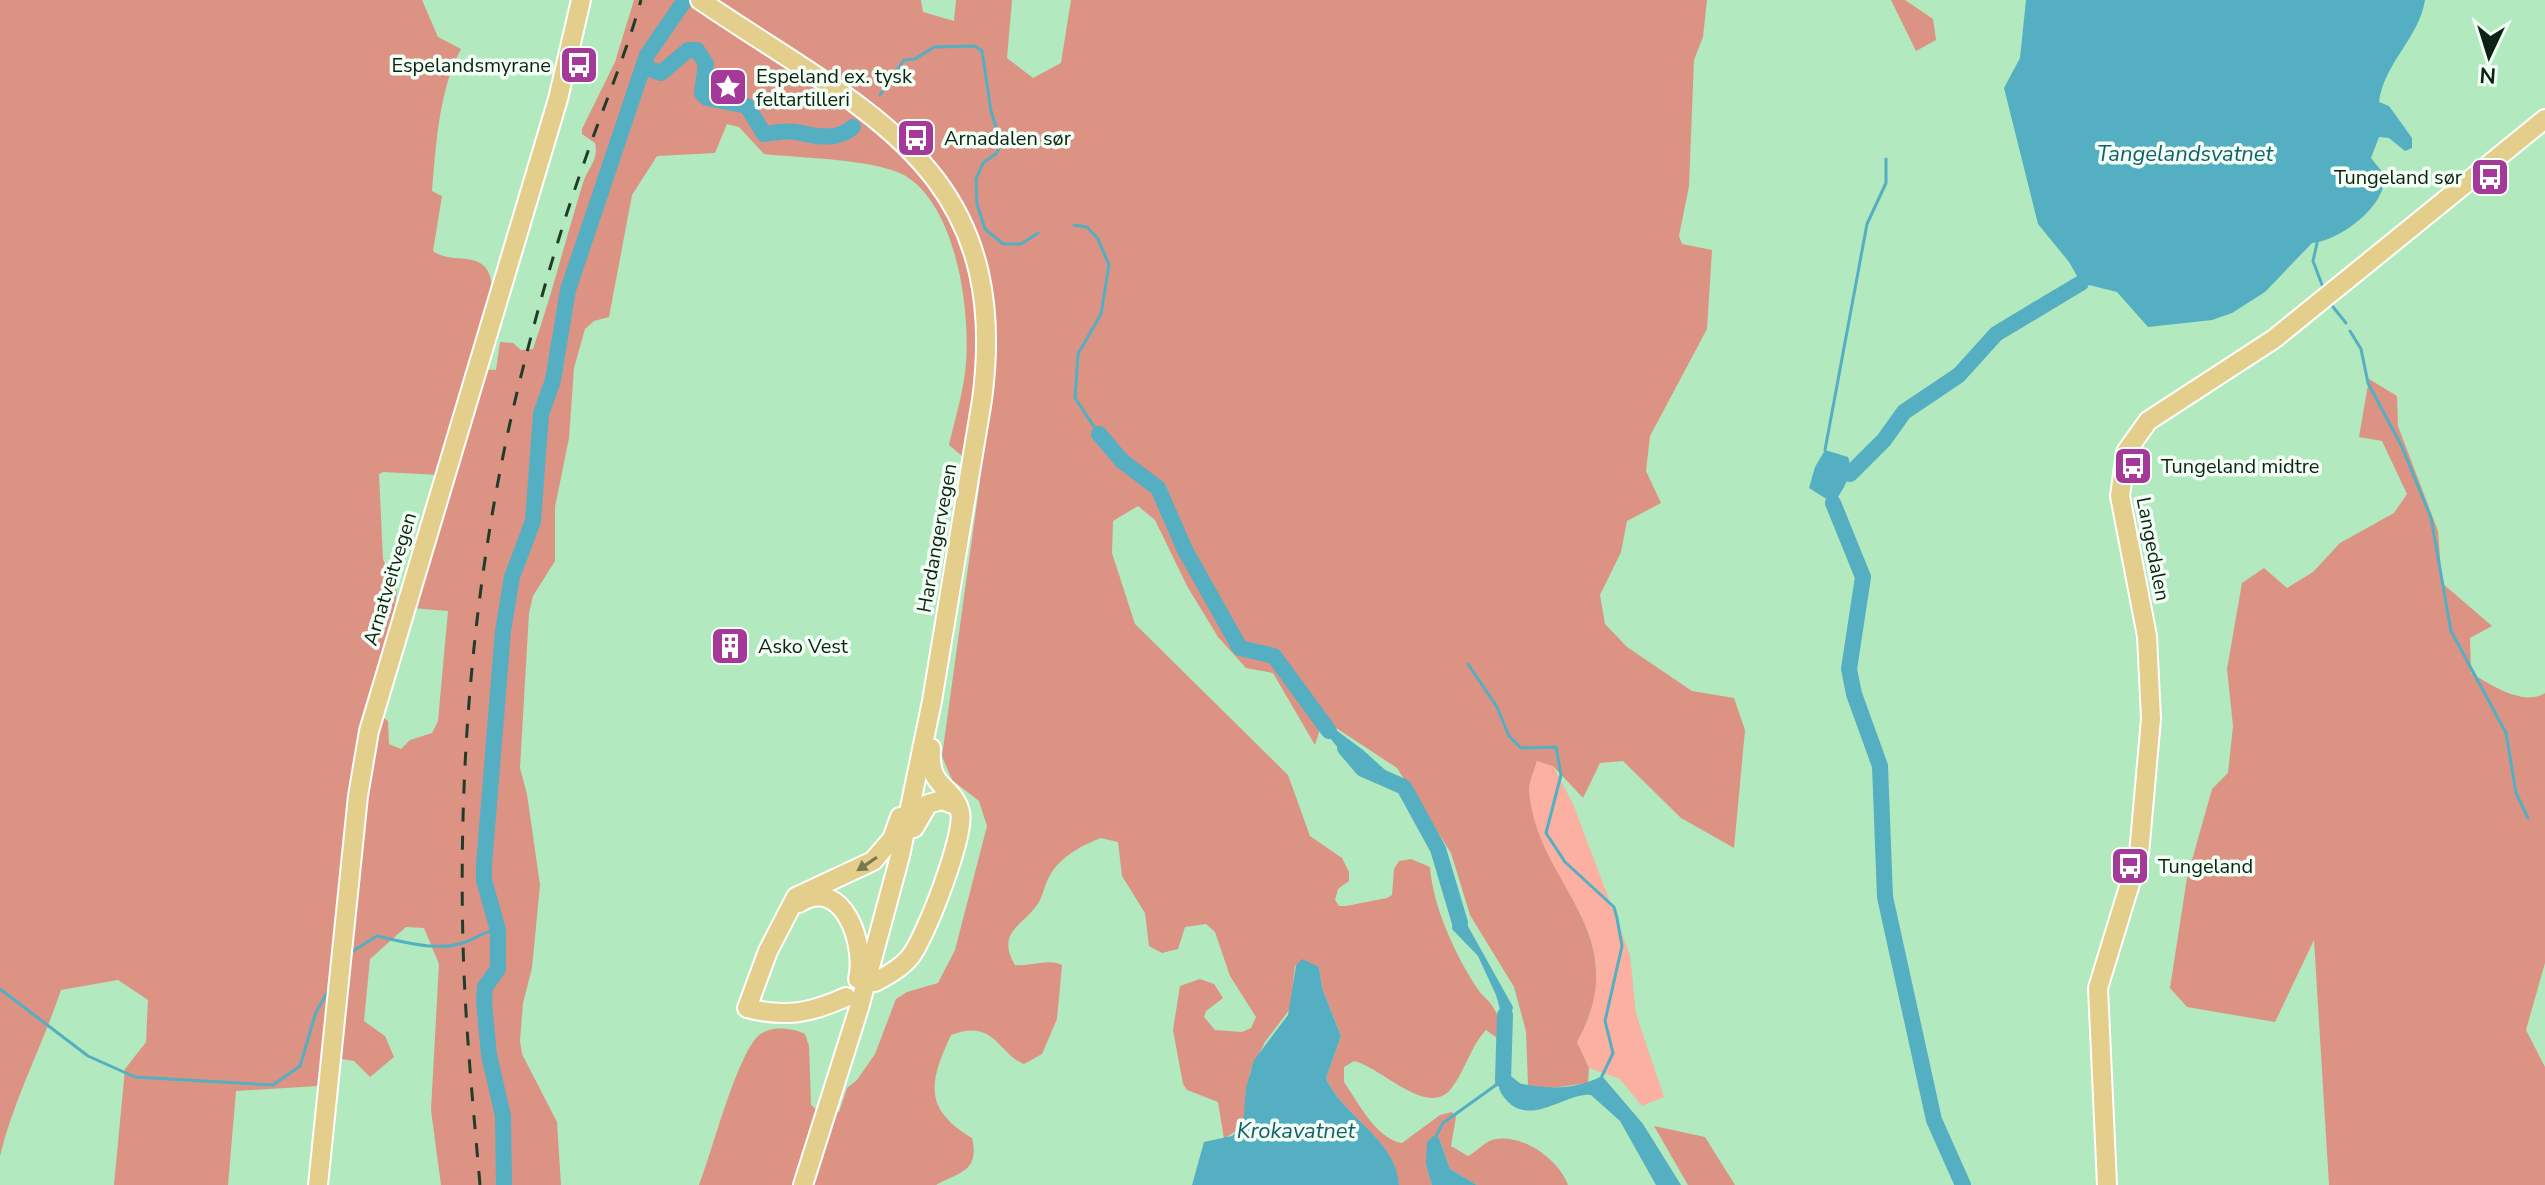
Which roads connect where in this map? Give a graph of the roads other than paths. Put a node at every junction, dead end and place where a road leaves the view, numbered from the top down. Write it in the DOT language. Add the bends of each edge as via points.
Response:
graph roads {
  1 [pos="581,0"];
  2 [pos="705,3"];
  3 [pos="2545,119"];
  4 [pos="948,610"];
  5 [pos="938,663"];
  6 [pos="958,806"];
  7 [pos="787,913"];
  8 [pos="881,931"];
  9 [pos="875,982"];
  10 [pos="846,997"];
  11 [pos="819,1133"];
  12 [pos="318,1185"];
  13 [pos="803,1185"];
  14 [pos="2107,1185"];
  1 -- 12 [label="main road, Arnatveitvegen" via="558,99 369,731"];
  2 -- 4 [label="main road, Hardangervegen" via="893,130 932,171 970,242 985,307 986,370"];
  3 -- 14 [label="main road, Langedalen" via="2274,339 2148,421 2126,452 2120,496 2147,636 2151,719 2139,854 2097,1000"];
  4 -- 5 [label="main road, Hardangervegen"];
  4 -- 6 [label="main road" via="930,758 934,778"];
  5 -- 7 [label="main road, one-way" via="892,839 864,867 804,891"];
  5 -- 8 [label="main road, Hardangervegen"];
  6 -- 8 [label="main road" via="942,800 921,810 894,909"];
  6 -- 9 [label="main road" via="959,833 922,938 910,958"];
  7 -- 10 [label="main road" via="747,1008 788,1015"];
  7 -- 11 [label="main road" via="802,901 826,899 850,920 860,946 860,973"];
  8 -- 11 [label="main road, Hardangervegen"];
  11 -- 13 [label="main road, Hardangervegen"];
}
